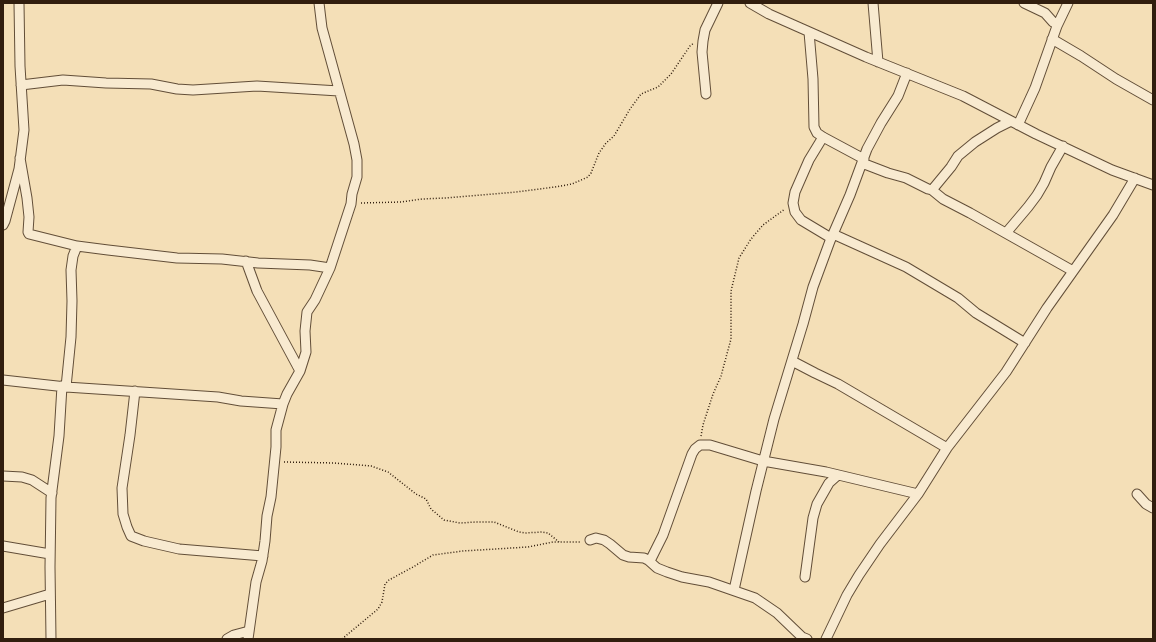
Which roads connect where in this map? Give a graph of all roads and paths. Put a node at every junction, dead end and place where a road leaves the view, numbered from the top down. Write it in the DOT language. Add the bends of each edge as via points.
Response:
graph roads {
  1 [pos="19,3"];
  2 [pos="319,3"];
  3 [pos="718,3"];
  4 [pos="750,3"];
  5 [pos="873,3"];
  6 [pos="1024,3"];
  7 [pos="1068,3"];
  8 [pos="1058,23"];
  9 [pos="809,32"];
  10 [pos="703,40"];
  11 [pos="1052,40"];
  12 [pos="878,62"];
  13 [pos="907,73"];
  14 [pos="21,85"];
  15 [pos="339,91"];
  16 [pos="706,94"];
  17 [pos="1153,100"];
  18 [pos="1015,123"];
  19 [pos="823,137"];
  20 [pos="1063,146"];
  21 [pos="20,158"];
  22 [pos="863,161"];
  23 [pos="1135,178"];
  24 [pos="1153,185"];
  25 [pos="932,190"];
  26 [pos="793,203"];
  27 [pos="351,204"];
  28 [pos="3,225"];
  29 [pos="1006,233"];
  30 [pos="832,236"];
  31 [pos="77,246"];
  32 [pos="246,261"];
  33 [pos="330,268"];
  34 [pos="1073,271"];
  35 [pos="1024,343"];
  36 [pos="792,361"];
  37 [pos="300,372"];
  38 [pos="3,380"];
  39 [pos="64,386"];
  40 [pos="135,391"];
  41 [pos="283,404"];
  42 [pos="700,445"];
  43 [pos="947,448"];
  44 [pos="763,461"];
  45 [pos="274,462"];
  46 [pos="838,475"];
  47 [pos="3,476"];
  48 [pos="52,493"];
  49 [pos="918,494"];
  50 [pos="1137,494"];
  51 [pos="1153,508"];
  52 [pos="590,540"];
  53 [pos="559,542"];
  54 [pos="3,546"];
  55 [pos="50,554"];
  56 [pos="263,556"];
  57 [pos="650,561"];
  58 [pos="806,577"];
  59 [pos="734,590"];
  60 [pos="50,594"];
  61 [pos="3,608"];
  62 [pos="248,635"];
  63 [pos="51,639"];
  64 [pos="227,639"];
  65 [pos="342,639"];
  66 [pos="807,639"];
  67 [pos="826,639"];
  1 -- 14 [label="street"];
  2 -- 15 [label="street" via="322,28"];
  3 -- 10 [label="street"];
  4 -- 9 [label="street"];
  5 -- 12 [label="street"];
  6 -- 8 [label="street" via="1045,13 1053,22"];
  7 -- 8 [label="street"];
  8 -- 11 [label="street"];
  9 -- 12 [label="street"];
  9 -- 19 [label="street" via="814,127 817,134"];
  10 -- 16 [label="street"];
  10 -- 27 [label="path" via="690,46 671,74 658,87 642,94 614,136 599,153 588,177 555,188"];
  11 -- 17 [label="street"];
  11 -- 18 [label="street" via="1035,88"];
  12 -- 13 [label="street"];
  13 -- 18 [label="street" via="963,96"];
  13 -- 22 [label="street" via="898,96 867,149"];
  14 -- 15 [label="street" via="63,80 151,84 193,90 257,86"];
  14 -- 21 [label="street" via="24,130"];
  15 -- 27 [label="street" via="357,160 357,177"];
  18 -- 20 [label="street"];
  18 -- 25 [label="street" via="997,128 975,142 958,156"];
  19 -- 22 [label="street"];
  19 -- 26 [label="street" via="809,160"];
  20 -- 23 [label="street" via="1112,170"];
  20 -- 29 [label="street" via="1037,195"];
  21 -- 28 [label="street"];
  21 -- 31 [label="street" via="27,198 28,232"];
  22 -- 25 [label="street" via="888,174 906,178"];
  22 -- 30 [label="street"];
  23 -- 24 [label="street"];
  23 -- 34 [label="street" via="1113,215"];
  25 -- 29 [label="street" via="943,199"];
  26 -- 30 [label="street" via="795,212 801,220"];
  26 -- 42 [label="path" via="763,225 739,258 731,291 732,339 703,425"];
  27 -- 33 [label="street"];
  29 -- 34 [label="street"];
  30 -- 35 [label="street" via="906,267 958,298 976,313"];
  30 -- 36 [label="street" via="813,287"];
  31 -- 32 [label="street" via="177,258"];
  31 -- 39 [label="street" via="71,270 71,337"];
  32 -- 33 [label="street"];
  32 -- 37 [label="street" via="257,291"];
  33 -- 37 [label="street" via="307,312 306,352"];
  34 -- 35 [label="street"];
  35 -- 43 [label="street" via="1006,372"];
  36 -- 43 [label="street" via="838,384"];
  36 -- 44 [label="street"];
  37 -- 41 [label="street"];
  38 -- 39 [label="street"];
  39 -- 40 [label="street"];
  39 -- 48 [label="street"];
  40 -- 41 [label="street"];
  40 -- 56 [label="street" via="122,488 123,514 132,536 179,549"];
  41 -- 45 [label="street" via="276,430"];
  42 -- 44 [label="street"];
  42 -- 57 [label="street" via="692,454 663,535"];
  43 -- 49 [label="street"];
  44 -- 46 [label="street"];
  44 -- 59 [label="street"];
  45 -- 53 [label="path" via="371,466 388,472 426,499 431,509 444,520 460,523 494,522 518,532 548,533"];
  45 -- 56 [label="street"];
  46 -- 49 [label="street"];
  46 -- 58 [label="street" via="817,504"];
  47 -- 48 [label="street" via="32,480"];
  48 -- 55 [label="street"];
  49 -- 67 [label="street" via="859,575"];
  50 -- 51 [label="street"];
  52 -- 53 [label="path" via="575,543"];
  52 -- 57 [label="street" via="604,540 623,555"];
  53 -- 65 [label="path" via="433,555 389,580 385,584 378,609"];
  54 -- 55 [label="street"];
  55 -- 60 [label="street"];
  56 -- 62 [label="street" via="256,582"];
  57 -- 59 [label="street" via="657,568 667,572"];
  59 -- 66 [label="street" via="755,598"];
  60 -- 61 [label="street"];
  60 -- 63 [label="street"];
  62 -- 64 [label="street" via="234,635"];
}
